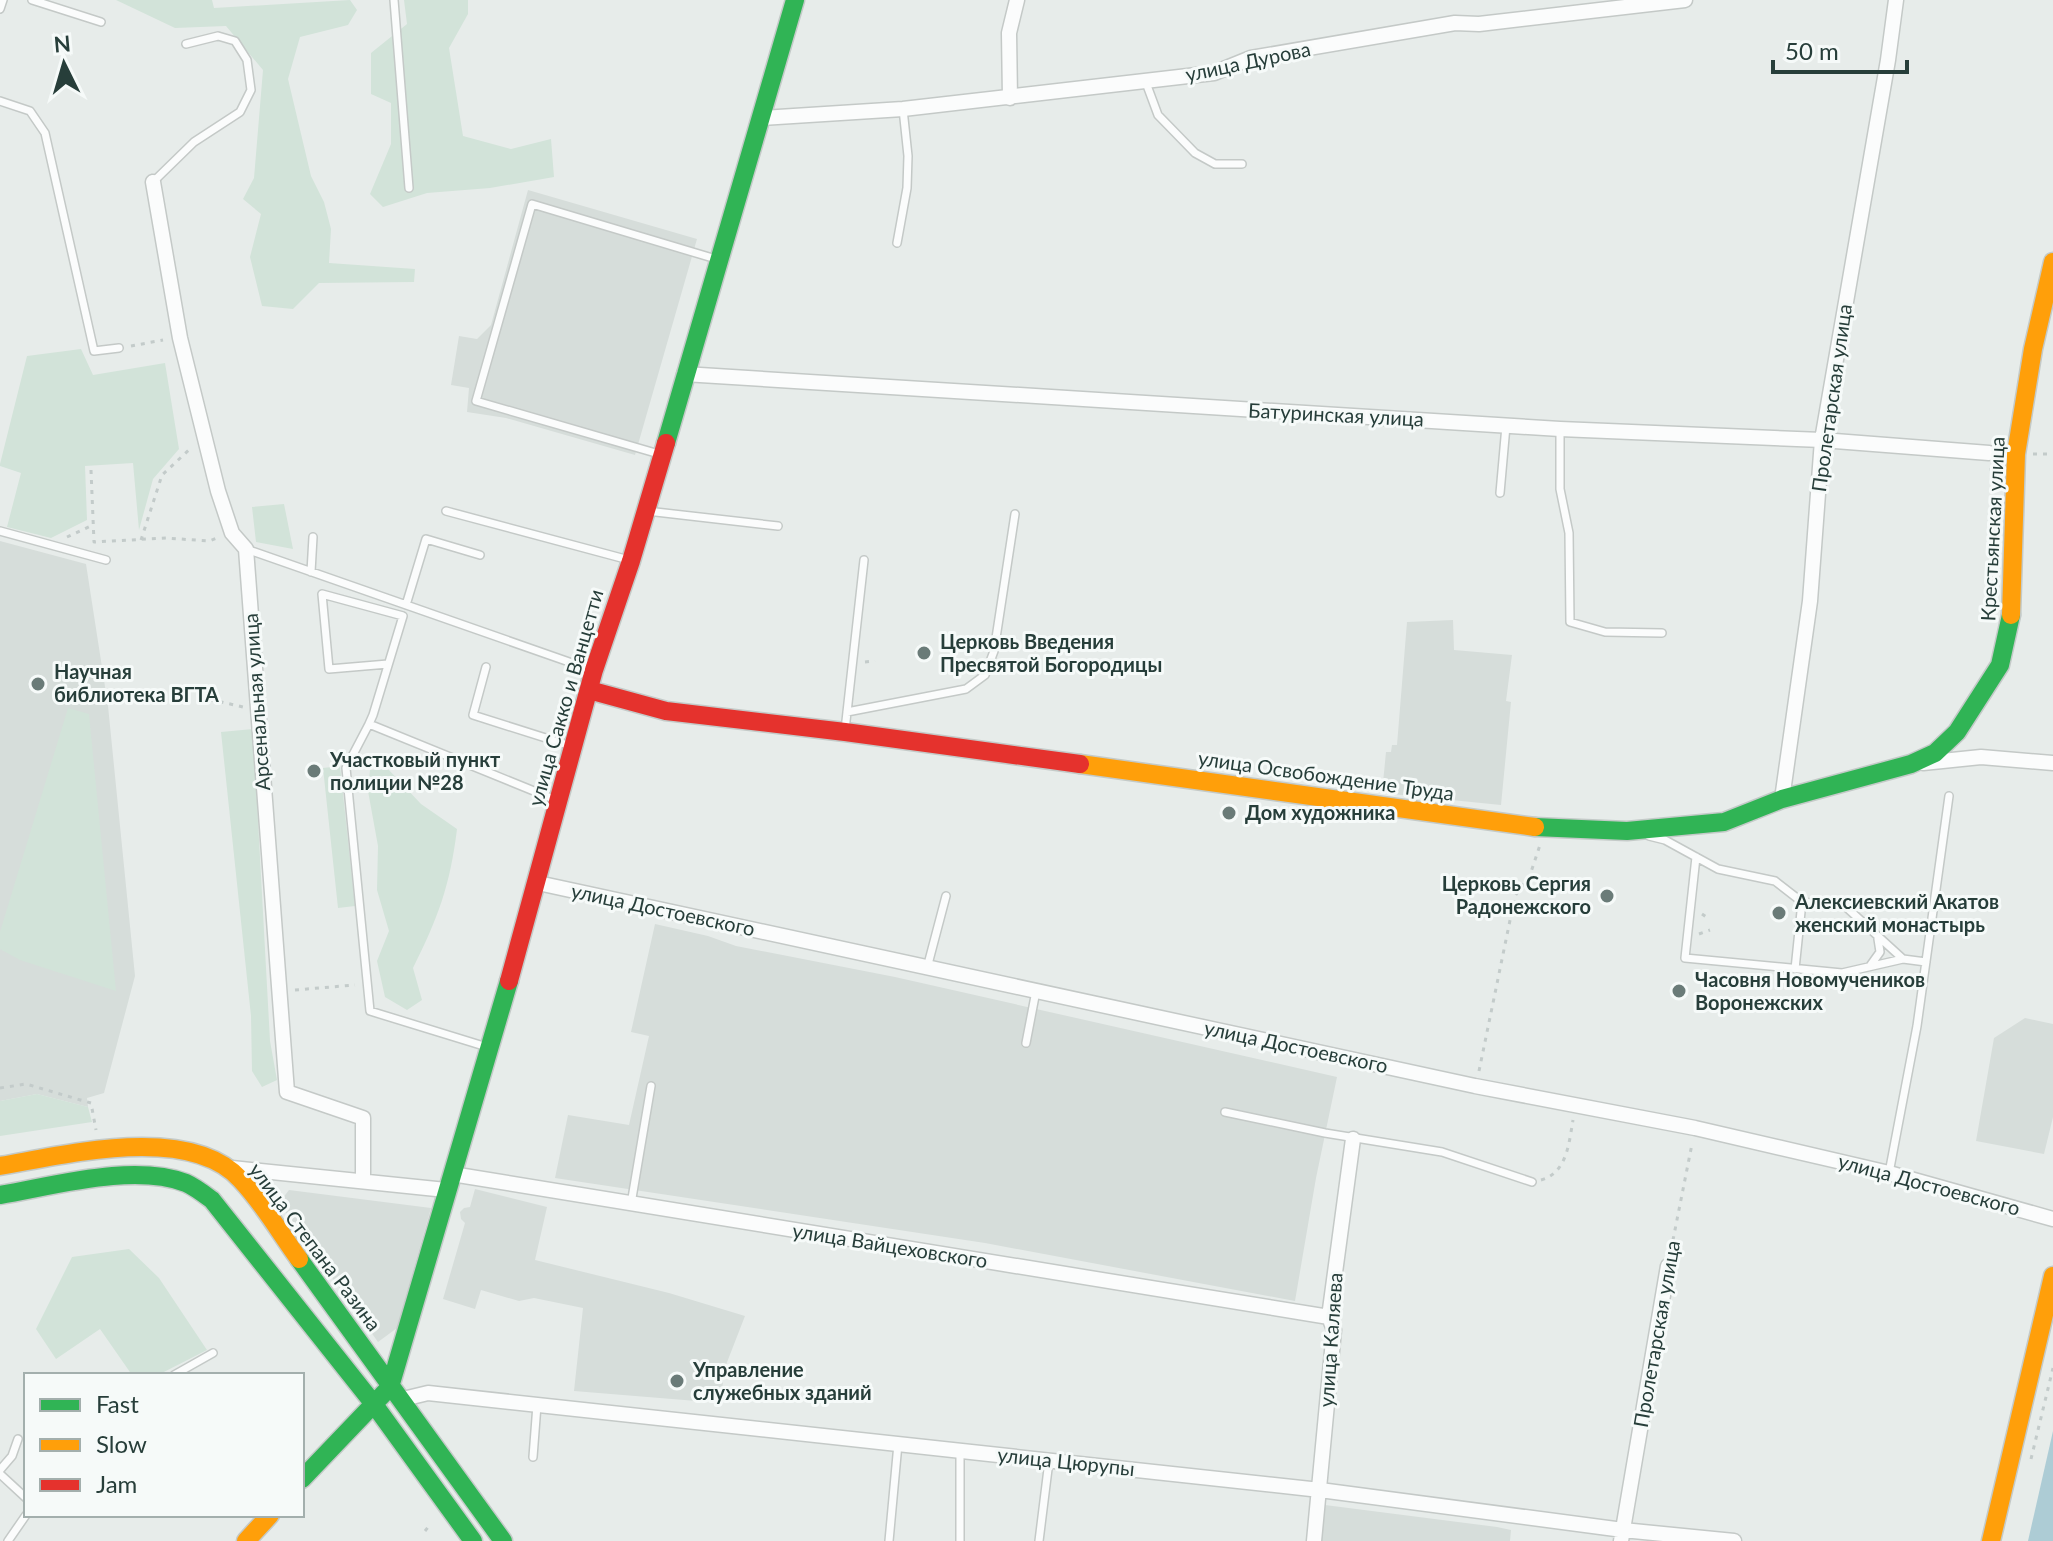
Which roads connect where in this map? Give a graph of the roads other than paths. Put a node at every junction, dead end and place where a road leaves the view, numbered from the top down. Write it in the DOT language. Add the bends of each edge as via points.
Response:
graph roads {
  1 [pos="3,0"];
  2 [pos="32,0"];
  3 [pos="394,0"];
  4 [pos="795,0"];
  5 [pos="1017,0"];
  6 [pos="1685,0"];
  7 [pos="1896,0"];
  8 [pos="0,9"];
  9 [pos="101,22"];
  10 [pos="186,44"];
  11 [pos="1145,80"];
  12 [pos="1010,98"];
  13 [pos="0,101"];
  14 [pos="903,109"];
  15 [pos="761,118"];
  16 [pos="1242,164"];
  17 [pos="153,182"];
  18 [pos="409,188"];
  19 [pos="897,243"];
  20 [pos="721,260"];
  21 [pos="2053,262"];
  22 [pos="119,348"];
  23 [pos="684,374"];
  24 [pos="1506,426"];
  25 [pos="1560,429"];
  26 [pos="1822,440"];
  27 [pos="1989,453"];
  28 [pos="661,454"];
  29 [pos="1500,493"];
  30 [pos="446,511"];
  31 [pos="645,511"];
  32 [pos="1015,514"];
  33 [pos="778,526"];
  34 [pos="0,531"];
  35 [pos="313,537"];
  36 [pos="246,549"];
  37 [pos="480,555"];
  38 [pos="106,560"];
  39 [pos="864,560"];
  40 [pos="631,561"];
  41 [pos="311,572"];
  42 [pos="348,583"];
  43 [pos="352,602"];
  44 [pos="406,605"];
  45 [pos="1662,633"];
  46 [pos="388,664"];
  47 [pos="486,667"];
  48 [pos="594,670"];
  49 [pos="589,690"];
  50 [pos="847,712"];
  51 [pos="369,724"];
  52 [pos="845,732"];
  53 [pos="573,746"];
  54 [pos="2053,763"];
  55 [pos="1911,764"];
  56 [pos="1949,796"];
  57 [pos="1782,799"];
  58 [pos="558,801"];
  59 [pos="1627,831"];
  60 [pos="1696,857"];
  61 [pos="538,883"];
  62 [pos="946,896"];
  63 [pos="1802,902"];
  64 [pos="1878,937"];
  65 [pos="1903,959"];
  66 [pos="1926,962"];
  67 [pos="1870,966"];
  68 [pos="927,968"];
  69 [pos="1795,969"];
  70 [pos="1036,991"];
  71 [pos="1026,1043"];
  72 [pos="489,1047"];
  73 [pos="651,1086"];
  74 [pos="1225,1112"];
  75 [pos="1353,1139"];
  76 [pos="0,1166"];
  77 [pos="226,1168"];
  78 [pos="1889,1173"];
  79 [pos="363,1181"];
  80 [pos="449,1182"];
  81 [pos="1532,1182"];
  82 [pos="0,1195"];
  83 [pos="631,1204"];
  84 [pos="2053,1219"];
  85 [pos="1668,1266"];
  86 [pos="2053,1276"];
  87 [pos="1329,1317"];
  88 [pos="213,1353"];
  89 [pos="178,1373"];
  90 [pos="394,1394"];
  91 [pos="373,1403"];
  92 [pos="537,1405"];
  93 [pos="18,1439"];
  94 [pos="898,1444"];
  95 [pos="960,1451"];
  96 [pos="533,1457"];
  97 [pos="1049,1461"];
  98 [pos="0,1472"];
  99 [pos="304,1477"];
  100 [pos="1320,1490"];
  101 [pos="24,1496"];
  102 [pos="25,1517"];
  103 [pos="269,1517"];
  104 [pos="1622,1536"];
  105 [pos="255,1537"];
  106 [pos="8,1541"];
  107 [pos="473,1541"];
  108 [pos="503,1541"];
  109 [pos="889,1541"];
  110 [pos="960,1541"];
  111 [pos="1039,1541"];
  112 [pos="1314,1541"];
  113 [pos="1734,1541"];
  114 [pos="1991,1541"];
  1 -- 8 [label="lane"];
  2 -- 9 [label="lane"];
  3 -- 18 [label="lane"];
  4 -- 15 [label="street, улица Сакко и Ванцетти"];
  5 -- 12 [label="street" via="1009,33"];
  6 -- 11 [label="street, улица Дурова" via="1455,23 1251,58 1214,73"];
  7 -- 26 [label="street, Пролетарская улица"];
  10 -- 17 [label="lane" via="218,36 235,41 247,60 251,90 240,112 194,142"];
  11 -- 12 [label="street, улица Дурова"];
  11 -- 16 [label="lane" via="1158,115 1195,153 1215,164"];
  12 -- 14 [label="street, улица Дурова"];
  13 -- 22 [label="lane" via="30,111 45,133 94,351"];
  14 -- 15 [label="street, улица Дурова"];
  14 -- 19 [label="lane" via="907,172"];
  15 -- 20 [label="street, улица Сакко и Ванцетти"];
  17 -- 36 [label="street, Арсенальная улица" via="180,338 218,491 232,533"];
  20 -- 23 [label="street, улица Сакко и Ванцетти"];
  20 -- 28 [label="lane" via="532,204 476,401"];
  21 -- 55 [label="street, Крестьянская улица" via="2016,454 2011,624 2000,665 1957,732 1935,753"];
  23 -- 24 [label="street, Батуринская улица"];
  23 -- 28 [label="street, улица Сакко и Ванцетти"];
  24 -- 25 [label="street, Батуринская улица"];
  24 -- 29 [label="lane"];
  25 -- 26 [label="street, Батуринская улица"];
  25 -- 45 [label="lane" via="1570,622 1605,632"];
  26 -- 27 [label="street, Батуринская улица"];
  26 -- 57 [label="street, Пролетарская улица" via="1810,601"];
  28 -- 31 [label="street, улица Сакко и Ванцетти"];
  30 -- 40 [label="lane"];
  31 -- 33 [label="lane"];
  31 -- 40 [label="street, улица Сакко и Ванцетти"];
  32 -- 50 [label="lane" via="994,651 985,675 966,689"];
  34 -- 38 [label="lane"];
  35 -- 41 [label="lane"];
  36 -- 41 [label="lane"];
  36 -- 79 [label="street, Арсенальная улица" via="287,1092 363,1118"];
  37 -- 44 [label="lane" via="426,539"];
  39 -- 50 [label="lane"];
  40 -- 48 [label="street, улица Сакко и Ванцетти"];
  41 -- 42 [label="lane"];
  42 -- 43 [label="lane"];
  42 -- 44 [label="lane"];
  43 -- 46 [label="lane" via="403,616"];
  43 -- 46 [label="lane" via="322,594 329,669"];
  44 -- 48 [label="lane"];
  46 -- 51 [label="lane"];
  47 -- 53 [label="lane" via="473,715"];
  48 -- 49 [label="street, улица Сакко и Ванцетти"];
  49 -- 52 [label="street, улица Освобождение Труда" via="666,711"];
  49 -- 53 [label="street, улица Сакко и Ванцетти"];
  50 -- 52 [label="lane"];
  51 -- 58 [label="lane"];
  51 -- 72 [label="lane" via="346,768 370,1011"];
  52 -- 59 [label="street, улица Освобождение Труда" via="1542,828"];
  53 -- 58 [label="street, улица Сакко и Ванцетти"];
  54 -- 55 [label="street, улица Освобождение Труда" via="1981,757"];
  55 -- 57 [label="street, улица Освобождение Труда"];
  56 -- 66 [label="lane"];
  57 -- 59 [label="street, улица Освобождение Труда" via="1724,822"];
  58 -- 61 [label="street, улица Сакко и Ванцетти"];
  59 -- 60 [label="lane" via="1665,840"];
  60 -- 63 [label="lane" via="1718,869 1775,881"];
  60 -- 69 [label="lane" via="1685,958"];
  61 -- 68 [label="street, улица Достоевского"];
  61 -- 72 [label="street, улица Сакко и Ванцетти"];
  62 -- 68 [label="lane"];
  63 -- 64 [label="lane" via="1846,907"];
  63 -- 69 [label="lane"];
  64 -- 65 [label="lane"];
  64 -- 67 [label="lane" via="1880,952"];
  65 -- 66 [label="lane"];
  65 -- 67 [label="lane"];
  66 -- 78 [label="lane"];
  67 -- 69 [label="lane" via="1842,973"];
  68 -- 70 [label="street, улица Достоевского"];
  70 -- 71 [label="lane"];
  70 -- 78 [label="street, улица Достоевского"];
  72 -- 80 [label="street, улица Сакко и Ванцетти"];
  73 -- 83 [label="lane"];
  74 -- 75 [label="lane"];
  75 -- 81 [label="lane" via="1442,1152"];
  75 -- 87 [label="street, улица Каляева"];
  76 -- 77 [label="street, улица Степана Разина" via="157,1148 200,1154"];
  77 -- 79 [label="street, улица Вайцеховского"];
  77 -- 90 [label="street, улица Степана Разина" via="240,1178"];
  78 -- 84 [label="street, улица Достоевского"];
  79 -- 80 [label="street, улица Вайцеховского"];
  80 -- 83 [label="street, улица Вайцеховского"];
  80 -- 90 [label="street, улица Сакко и Ванцетти"];
  82 -- 91 [label="street" via="103,1179 158,1176 188,1184 212,1200"];
  83 -- 87 [label="street, улица Вайцеховского"];
  85 -- 104 [label="street, Пролетарская улица"];
  86 -- 114 [label="street"];
  87 -- 100 [label="street, улица Каляева" via="1334,1330"];
  88 -- 89 [label="lane"];
  90 -- 91 [label="street"];
  90 -- 92 [label="street, улица Цюрупы"];
  90 -- 108 [label="street, улица Степана Разина"];
  91 -- 99 [label="street"];
  91 -- 107 [label="street"];
  92 -- 94 [label="street, улица Цюрупы"];
  92 -- 96 [label="lane"];
  93 -- 98 [label="lane"];
  94 -- 95 [label="street, улица Цюрупы"];
  94 -- 109 [label="lane"];
  95 -- 97 [label="street, улица Цюрупы"];
  95 -- 110 [label="lane"];
  97 -- 100 [label="street, улица Цюрупы"];
  97 -- 111 [label="lane"];
  98 -- 101 [label="lane"];
  100 -- 104 [label="street, улица Цюрупы"];
  100 -- 112 [label="street, улица Каляева"];
  102 -- 106 [label="lane"];
  103 -- 105 [label="street"];
  104 -- 113 [label="street, улица Цюрупы"];
}
